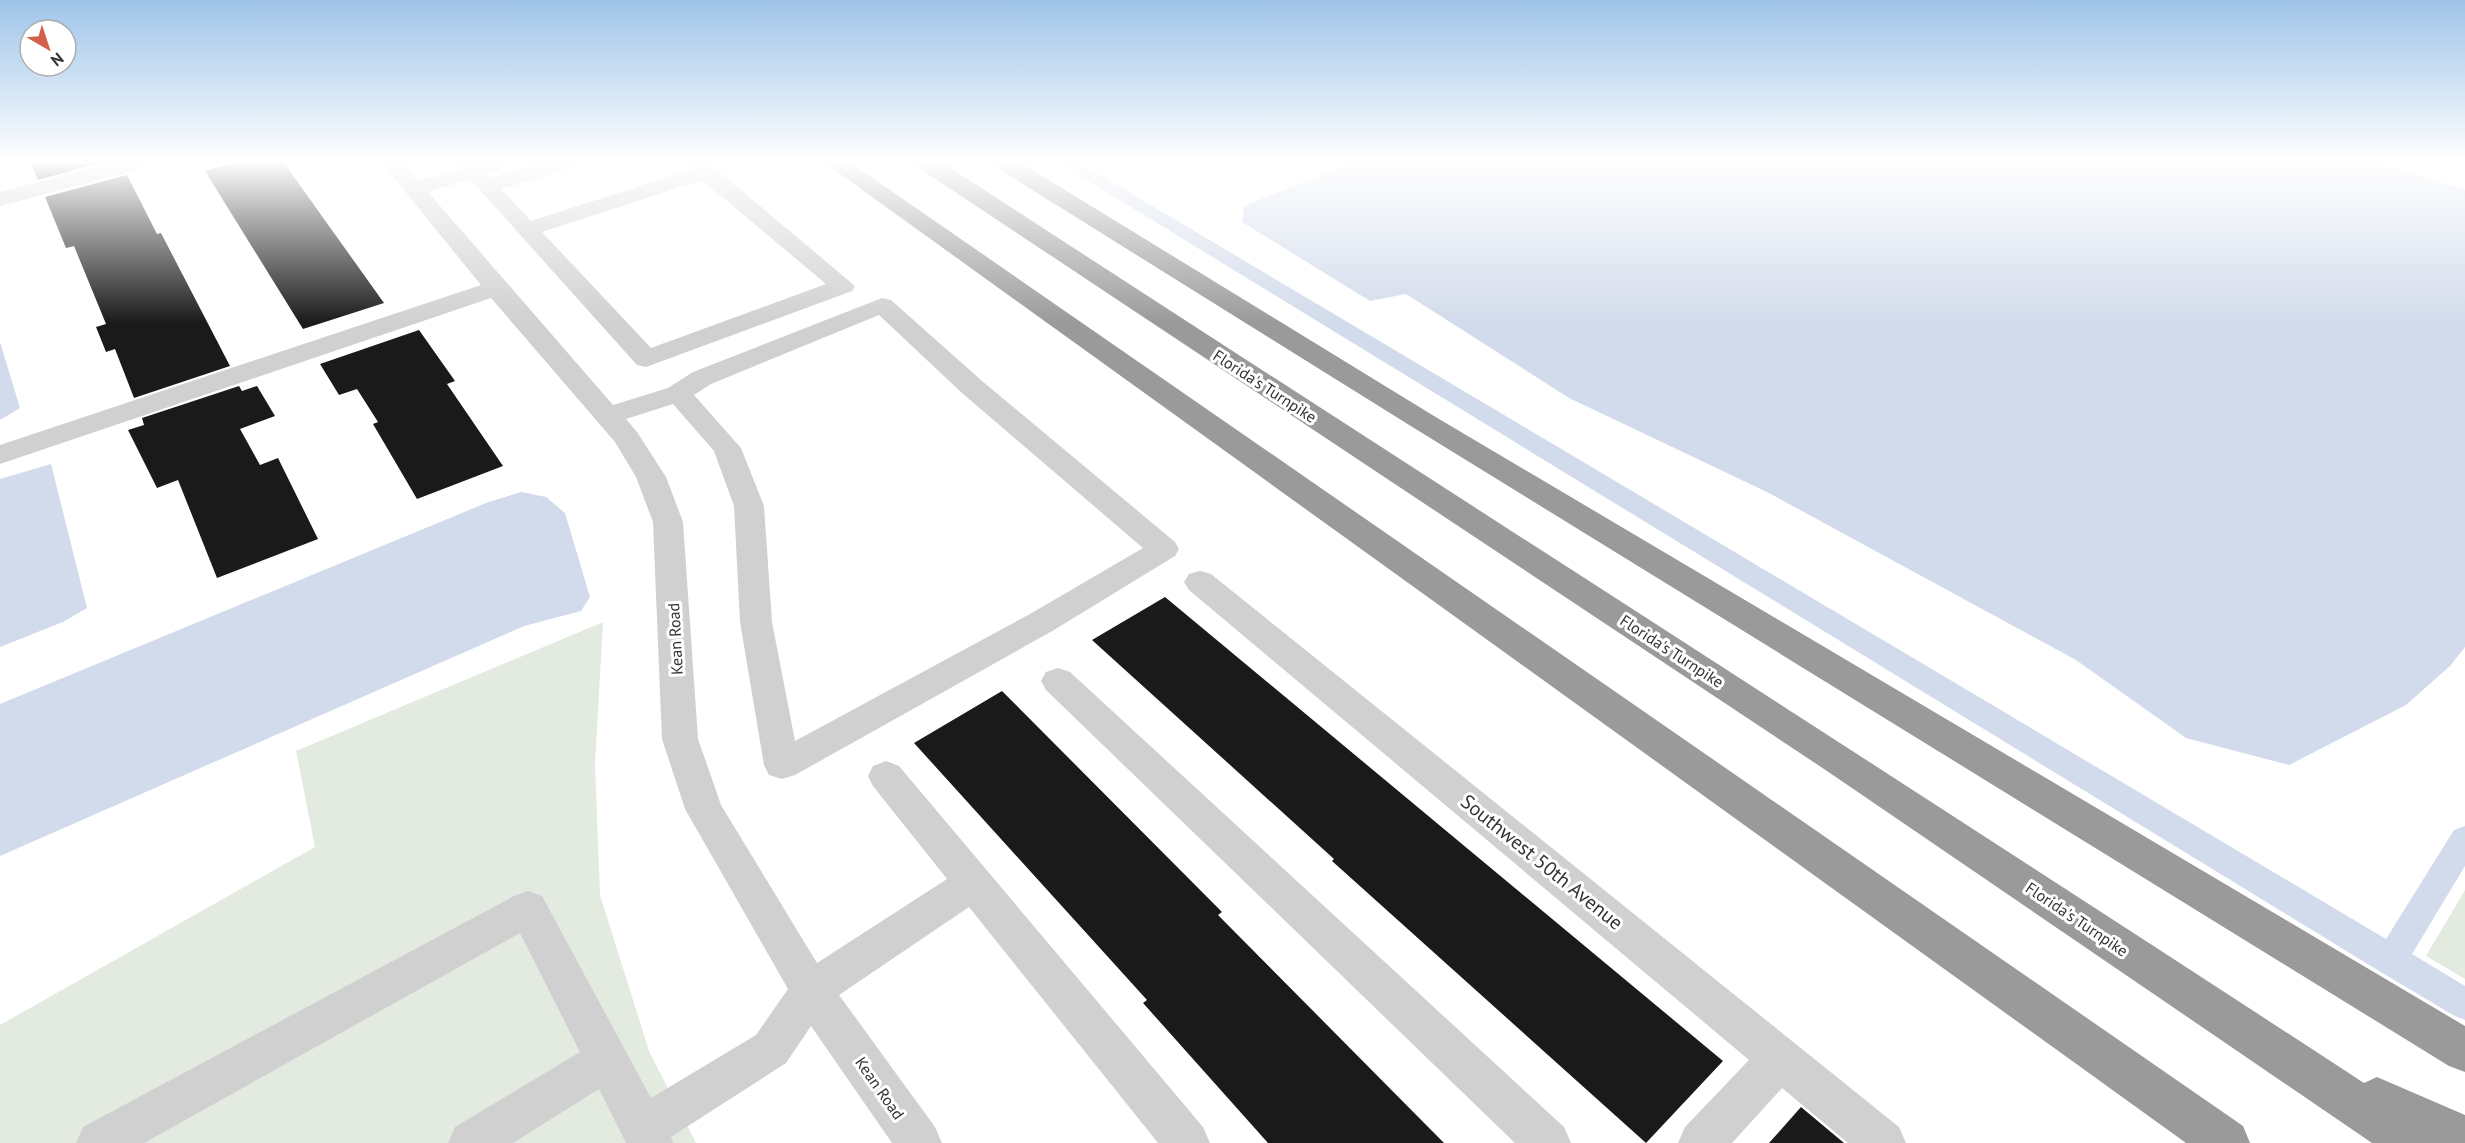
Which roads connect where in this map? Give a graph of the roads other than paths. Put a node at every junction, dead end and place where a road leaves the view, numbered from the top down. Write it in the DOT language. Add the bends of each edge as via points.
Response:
graph roads {
  1 [pos="436,216"];
  2 [pos="516,216"];
  3 [pos="564,216"];
  4 [pos="759,216"];
  5 [pos="910,216"];
  6 [pos="1007,216"];
  7 [pos="1090,216"];
  8 [pos="528,229"];
  9 [pos="496,288"];
  10 [pos="678,394"];
  11 [pos="608,416"];
  12 [pos="0,455"];
  13 [pos="1200,582"];
  14 [pos="1059,681"];
  15 [pos="886,776"];
  16 [pos="973,883"];
  17 [pos="811,990"];
  18 [pos="2465,1051"];
  19 [pos="1780,1058"];
  20 [pos="607,1060"];
  21 [pos="2295,1065"];
  22 [pos="647,1136"];
  23 [pos="2465,1138"];
  24 [pos="99,1143"];
  25 [pos="471,1143"];
  26 [pos="919,1143"];
  27 [pos="1187,1143"];
  28 [pos="1548,1143"];
  29 [pos="1701,1143"];
  30 [pos="1884,1143"];
  31 [pos="2226,1143"];
  32 [pos="2414,1143"];
  1 -- 9 [label="street, Kean Road"];
  2 -- 8 [label="street"];
  3 -- 8 [label="street"];
  4 -- 8 [label="street" via="843,286 646,359"];
  5 -- 31 [label="highway"];
  6 -- 21 [label="highway, Florida's Turnpike" via="1840,760"];
  7 -- 18 [label="highway"];
  9 -- 11 [label="street, Kean Road"];
  9 -- 12 [label="street"];
  10 -- 10 [label="street" via="702,378 882,305 972,387 1164,549 1042,622 782,765 756,622 749,506 727,448"];
  10 -- 11 [label="street"];
  11 -- 17 [label="street, Kean Road" via="651,477 668,522 680,739 704,809"];
  13 -- 19 [label="street, Southwest 50th Avenue"];
  14 -- 28 [label="street"];
  15 -- 16 [label="street"];
  16 -- 17 [label="street"];
  16 -- 27 [label="street"];
  17 -- 22 [label="street" via="771,1049"];
  17 -- 26 [label="street, Kean Road"];
  19 -- 29 [label="street"];
  19 -- 30 [label="street, Southwest 50th Avenue"];
  20 -- 22 [label="street"];
  20 -- 24 [label="street" via="528,908"];
  20 -- 25 [label="street"];
  21 -- 23 [label="highway"];
  21 -- 32 [label="highway, Florida's Turnpike"];
}
